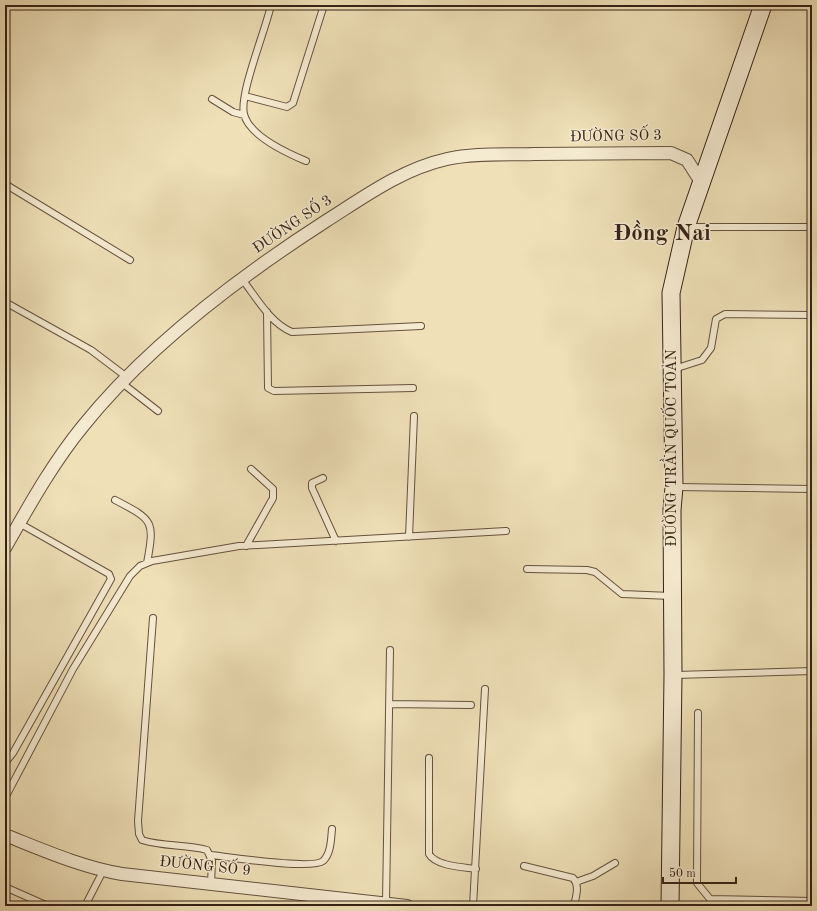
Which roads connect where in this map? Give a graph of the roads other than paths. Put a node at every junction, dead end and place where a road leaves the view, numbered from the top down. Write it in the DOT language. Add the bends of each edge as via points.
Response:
graph roads {
  1 [pos="271,5"];
  2 [pos="324,5"];
  3 [pos="763,5"];
  4 [pos="245,96"];
  5 [pos="212,99"];
  6 [pos="244,114"];
  7 [pos="306,161"];
  8 [pos="701,182"];
  9 [pos="5,184"];
  10 [pos="686,227"];
  11 [pos="812,227"];
  12 [pos="130,260"];
  13 [pos="242,279"];
  14 [pos="5,302"];
  15 [pos="267,312"];
  16 [pos="812,315"];
  17 [pos="421,326"];
  18 [pos="672,369"];
  19 [pos="125,380"];
  20 [pos="414,388"];
  21 [pos="158,412"];
  22 [pos="414,416"];
  23 [pos="251,469"];
  24 [pos="323,478"];
  25 [pos="674,486"];
  26 [pos="812,489"];
  27 [pos="115,500"];
  28 [pos="19,523"];
  29 [pos="506,531"];
  30 [pos="409,537"];
  31 [pos="336,541"];
  32 [pos="246,546"];
  33 [pos="5,548"];
  34 [pos="147,563"];
  35 [pos="526,569"];
  36 [pos="672,596"];
  37 [pos="153,618"];
  38 [pos="390,650"];
  39 [pos="812,671"];
  40 [pos="673,675"];
  41 [pos="485,689"];
  42 [pos="390,704"];
  43 [pos="471,705"];
  44 [pos="698,713"];
  45 [pos="429,758"];
  46 [pos="5,763"];
  47 [pos="5,798"];
  48 [pos="332,829"];
  49 [pos="5,835"];
  50 [pos="211,855"];
  51 [pos="615,863"];
  52 [pos="524,866"];
  53 [pos="476,869"];
  54 [pos="102,871"];
  55 [pos="576,882"];
  56 [pos="211,884"];
  57 [pos="5,887"];
  58 [pos="812,901"];
  59 [pos="386,903"];
  60 [pos="48,906"];
  61 [pos="85,906"];
  62 [pos="407,906"];
  63 [pos="473,906"];
  64 [pos="574,906"];
  65 [pos="670,906"];
  1 -- 4 [label="lane"];
  2 -- 4 [label="lane" via="293,104 287,107"];
  3 -- 8 [label="main road, ĐƯỜNG TRẦN QUỐC TOẢN"];
  4 -- 6 [label="lane"];
  5 -- 6 [label="lane" via="233,112"];
  6 -- 7 [label="lane" via="254,132 286,153"];
  8 -- 10 [label="main road, ĐƯỜNG TRẦN QUỐC TOẢN"];
  8 -- 13 [label="street, ĐƯỜNG SỐ 3" via="687,160 671,153 482,155 447,159 417,168 384,184"];
  9 -- 12 [label="lane"];
  10 -- 11 [label="lane"];
  10 -- 18 [label="main road, ĐƯỜNG TRẦN QUỐC TOẢN" via="671,292"];
  13 -- 15 [label="lane"];
  13 -- 19 [label="street, ĐƯỜNG SỐ 3" via="207,305"];
  14 -- 19 [label="lane" via="91,350"];
  15 -- 17 [label="lane" via="283,328 292,332"];
  15 -- 20 [label="lane" via="268,388 274,391"];
  16 -- 18 [label="lane" via="726,314 716,318 711,348 702,360"];
  18 -- 25 [label="main road, ĐƯỜNG TRẦN QUỐC TOẢN"];
  19 -- 21 [label="lane"];
  19 -- 28 [label="street, ĐƯỜNG SỐ 3" via="69,445 47,475"];
  22 -- 30 [label="lane"];
  23 -- 32 [label="lane" via="273,490 273,498"];
  24 -- 31 [label="lane" via="312,483 312,488"];
  25 -- 26 [label="lane"];
  25 -- 36 [label="main road, ĐƯỜNG TRẦN QUỐC TOẢN"];
  27 -- 34 [label="lane" via="144,515 152,538"];
  28 -- 33 [label="street, ĐƯỜNG SỐ 3"];
  28 -- 46 [label="lane" via="109,574 111,579"];
  29 -- 30 [label="lane"];
  30 -- 31 [label="lane"];
  31 -- 32 [label="lane"];
  32 -- 34 [label="lane" via="152,560"];
  34 -- 47 [label="lane" via="130,576 73,669"];
  35 -- 36 [label="lane" via="587,570 595,572 622,594"];
  36 -- 40 [label="main road, ĐƯỜNG TRẦN QUỐC TOẢN"];
  37 -- 50 [label="lane" via="139,834 142,840 152,843 192,845 207,850"];
  38 -- 42 [label="lane"];
  39 -- 40 [label="lane"];
  40 -- 65 [label="main road, ĐƯỜNG TRẦN QUỐC TOẢN"];
  41 -- 53 [label="lane"];
  42 -- 43 [label="lane"];
  42 -- 59 [label="lane"];
  44 -- 58 [label="lane" via="697,883 710,899"];
  45 -- 53 [label="lane" via="429,854 438,862"];
  48 -- 50 [label="lane" via="328,854 324,861 317,864 300,865"];
  49 -- 54 [label="street, ĐƯỜNG SỐ 9"];
  50 -- 56 [label="lane"];
  51 -- 55 [label="lane" via="593,876"];
  52 -- 55 [label="lane" via="573,878"];
  53 -- 63 [label="lane"];
  54 -- 56 [label="street, ĐƯỜNG SỐ 9"];
  54 -- 61 [label="lane"];
  55 -- 64 [label="lane"];
  56 -- 59 [label="street, ĐƯỜNG SỐ 9"];
  57 -- 60 [label="lane"];
  59 -- 62 [label="street, ĐƯỜNG SỐ 9"];
}
